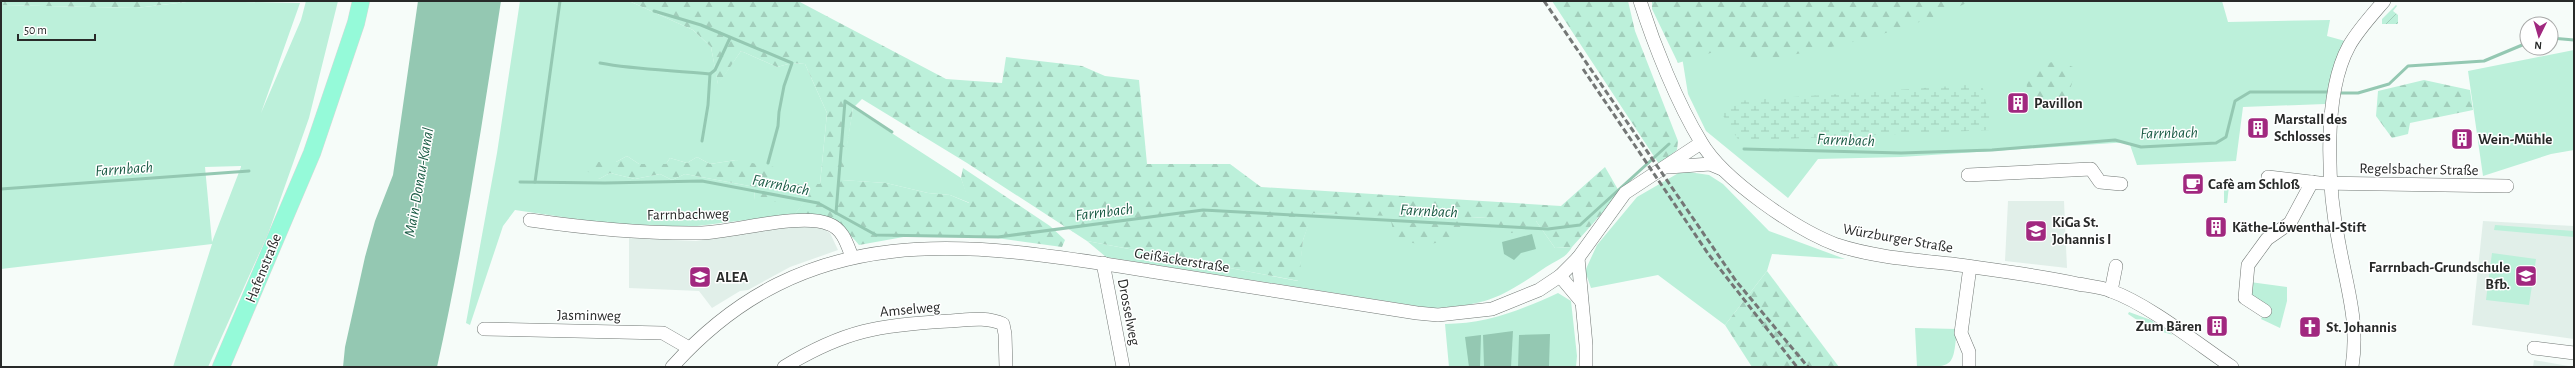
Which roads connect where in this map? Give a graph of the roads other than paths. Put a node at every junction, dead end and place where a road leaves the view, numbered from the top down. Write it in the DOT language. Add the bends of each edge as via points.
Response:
graph roads {
  1 [pos="349,1"];
  2 [pos="361,1"];
  3 [pos="1640,1"];
  4 [pos="2384,1"];
  5 [pos="1701,143"];
  6 [pos="1665,167"];
  7 [pos="304,168"];
  8 [pos="1727,171"];
  9 [pos="1968,175"];
  10 [pos="2268,177"];
  11 [pos="2312,182"];
  12 [pos="2330,183"];
  13 [pos="2121,184"];
  14 [pos="2508,186"];
  15 [pos="530,220"];
  16 [pos="852,257"];
  17 [pos="1578,258"];
  18 [pos="1103,263"];
  19 [pos="2116,266"];
  20 [pos="1970,267"];
  21 [pos="1560,276"];
  22 [pos="2111,290"];
  23 [pos="1581,301"];
  24 [pos="2265,310"];
  25 [pos="484,329"];
  26 [pos="689,348"];
  27 [pos="2534,348"];
  28 [pos="2574,353"];
  29 [pos="221,367"];
  30 [pos="672,367"];
  31 [pos="784,367"];
  32 [pos="1006,367"];
  33 [pos="1123,367"];
  34 [pos="1586,367"];
  35 [pos="1970,367"];
  36 [pos="2232,367"];
  37 [pos="2352,367"];
  1 -- 7 [label="main road, Hafenstraße"];
  2 -- 7 [label="main road, Hafenstraße" via="328,109"];
  3 -- 5 [label="street, Würzburger Straße" via="1662,61"];
  4 -- 12 [label="street" via="2349,46 2339,72 2332,114"];
  5 -- 6 [label="street, Geißäckerstraße"];
  5 -- 8 [label="street, Würzburger Straße"];
  6 -- 8 [label="street, Geißäckerstraße" via="1710,164"];
  6 -- 17 [label="street, Geißäckerstraße" via="1625,193"];
  7 -- 29 [label="main road, Hafenstraße"];
  8 -- 20 [label="street, Würzburger Straße" via="1759,200 1785,218 1812,235 1839,246"];
  9 -- 13 [label="street" via="2091,169 2100,182"];
  10 -- 11 [label="street, Regelsbacher Straße"];
  11 -- 12 [label="street, Regelsbacher Straße"];
  11 -- 24 [label="street" via="2290,223 2267,239 2248,265 2245,298"];
  12 -- 14 [label="street, Regelsbacher Straße"];
  12 -- 37 [label="street" via="2338,244 2355,320"];
  15 -- 16 [label="street, Farrnbachweg" via="610,229 683,233 778,222 828,223 842,233"];
  16 -- 18 [label="street, Geißäckerstraße" via="903,249 965,248"];
  16 -- 26 [label="street, Geißäckerstraße" via="812,269 753,297 717,322"];
  17 -- 21 [label="street, Geißäckerstraße"];
  17 -- 23 [label="street"];
  18 -- 21 [label="street, Geißäckerstraße" via="1438,315 1492,309 1539,290"];
  18 -- 33 [label="street, Drosselweg"];
  19 -- 22 [label="street"];
  20 -- 22 [label="street, Würzburger Straße" via="2051,278"];
  20 -- 35 [label="street" via="1961,333 1969,352"];
  21 -- 23 [label="street"];
  22 -- 36 [label="street, Würzburger Straße" via="2143,307"];
  23 -- 34 [label="street"];
  25 -- 26 [label="street, Jasminweg" via="663,333"];
  26 -- 30 [label="street, Geißäckerstraße"];
  27 -- 28 [label="street"];
  31 -- 32 [label="street, Amselweg" via="818,347 856,332 895,324 988,319 1003,324"];
}
